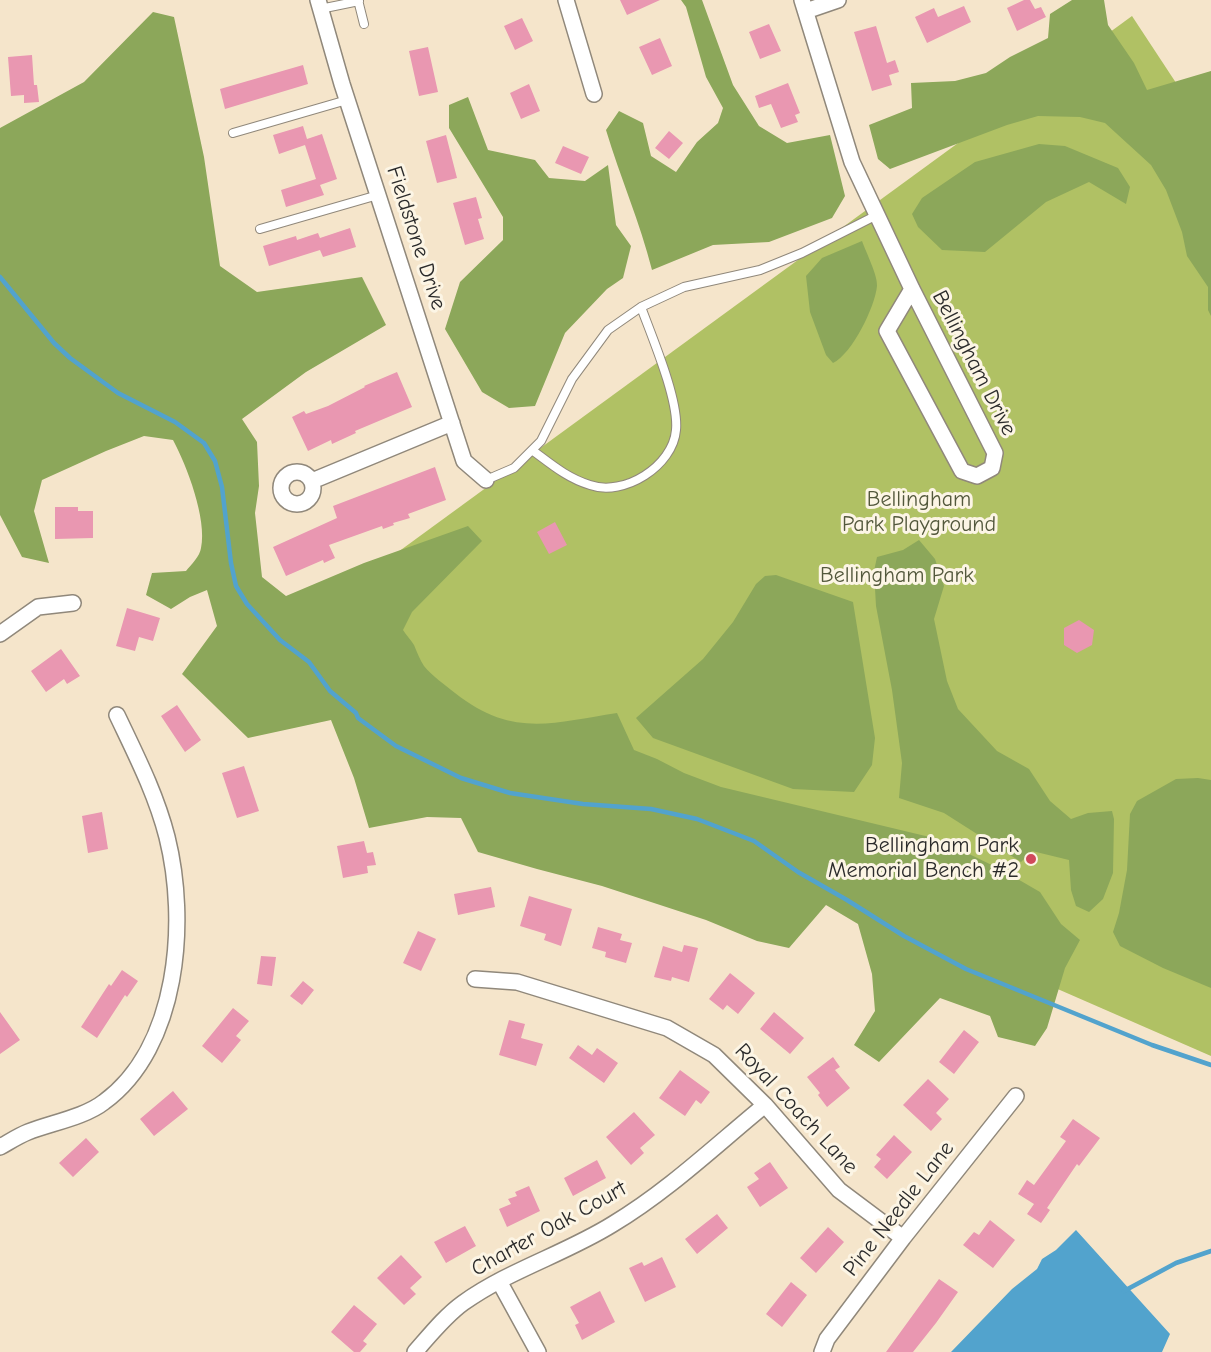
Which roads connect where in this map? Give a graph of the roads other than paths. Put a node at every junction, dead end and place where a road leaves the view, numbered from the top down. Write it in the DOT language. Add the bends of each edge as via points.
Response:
graph roads {
  1 [pos="566,0"];
  2 [pos="838,0"];
  3 [pos="359,1"];
  4 [pos="319,5"];
  5 [pos="804,6"];
  6 [pos="364,24"];
  7 [pos="594,94"];
  8 [pos="347,100"];
  9 [pos="233,133"];
  10 [pos="378,195"];
  11 [pos="877,215"];
  12 [pos="260,229"];
  13 [pos="912,289"];
  14 [pos="641,307"];
  15 [pos="452,423"];
  16 [pos="532,450"];
  17 [pos="486,480"];
  18 [pos="312,481"];
  19 [pos="73,603"];
  20 [pos="0,634"];
  21 [pos="117,715"];
  22 [pos="475,979"];
  23 [pos="1016,1096"];
  24 [pos="765,1105"];
  25 [pos="0,1147"];
  26 [pos="903,1238"];
  27 [pos="499,1281"];
  28 [pos="415,1352"];
  29 [pos="538,1352"];
  30 [pos="822,1352"];
  1 -- 7 [label="street"];
  2 -- 5 [label="street"];
  3 -- 4 [label="lane"];
  3 -- 6 [label="lane"];
  4 -- 8 [label="street, Fieldstone Drive"];
  5 -- 11 [label="street, Bellingham Drive" via="852,162"];
  8 -- 9 [label="lane"];
  8 -- 10 [label="street, Fieldstone Drive"];
  10 -- 12 [label="lane"];
  10 -- 15 [label="street, Fieldstone Drive"];
  11 -- 13 [label="street, Bellingham Drive"];
  11 -- 14 [label="lane" via="760,270 684,287"];
  13 -- 13 [label="street, Bellingham Drive" via="887,331 962,471 977,476 992,468 995,453"];
  14 -- 16 [label="lane" via="608,330 572,379 541,441"];
  14 -- 16 [label="lane" via="676,414 673,442 661,462 643,477 618,486 593,487 565,475"];
  15 -- 17 [label="street, Fieldstone Drive" via="465,461"];
  15 -- 18 [label="street"];
  16 -- 17 [label="lane" via="514,468"];
  19 -- 20 [label="street" via="38,607"];
  21 -- 25 [label="street" via="150,783 168,838 177,929 171,987 154,1039 137,1070 104,1103"];
  22 -- 24 [label="street, Royal Coach Lane" via="517,982 667,1028 714,1055"];
  23 -- 26 [label="street, Pine Needle Lane"];
  24 -- 26 [label="street, Royal Coach Lane" via="839,1190"];
  24 -- 27 [label="street, Charter Oak Court" via="636,1210"];
  26 -- 30 [label="street, Pine Needle Lane" via="827,1339"];
  27 -- 28 [label="street, Charter Oak Court" via="461,1305"];
  27 -- 29 [label="street"];
}
